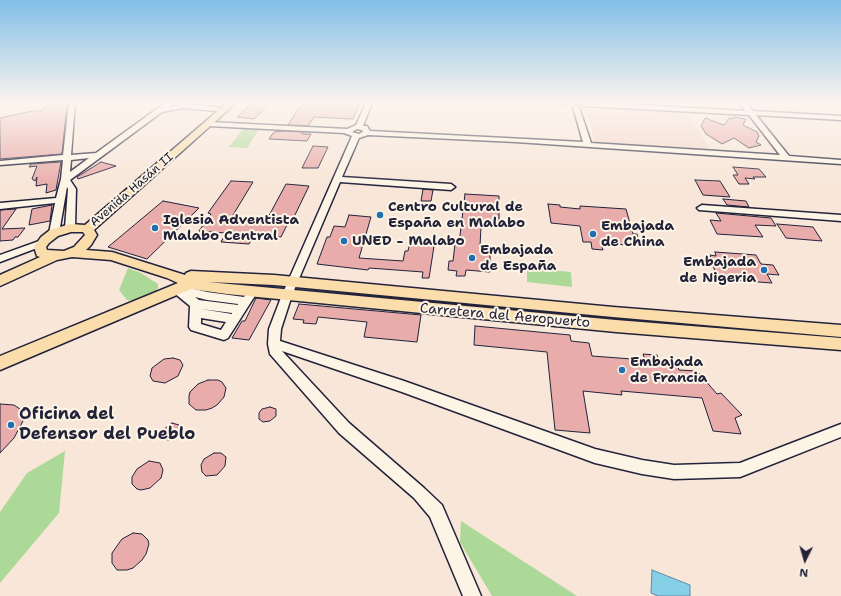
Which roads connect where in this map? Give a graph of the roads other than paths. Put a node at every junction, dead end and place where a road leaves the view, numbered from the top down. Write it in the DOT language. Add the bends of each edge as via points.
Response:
graph roads {
  1 [pos="69,131"];
  2 [pos="132,131"];
  3 [pos="191,131"];
  4 [pos="200,131"];
  5 [pos="350,131"];
  6 [pos="354,131"];
  7 [pos="584,131"];
  8 [pos="764,131"];
  9 [pos="588,145"];
  10 [pos="99,155"];
  11 [pos="67,157"];
  12 [pos="786,158"];
  13 [pos="841,162"];
  14 [pos="0,163"];
  15 [pos="65,179"];
  16 [pos="338,179"];
  17 [pos="451,187"];
  18 [pos="60,200"];
  19 [pos="0,206"];
  20 [pos="702,208"];
  21 [pos="841,218"];
  22 [pos="78,228"];
  23 [pos="54,233"];
  24 [pos="87,242"];
  25 [pos="45,251"];
  26 [pos="72,253"];
  27 [pos="112,256"];
  28 [pos="0,259"];
  29 [pos="4,279"];
  30 [pos="191,283"];
  31 [pos="290,289"];
  32 [pos="243,305"];
  33 [pos="196,308"];
  34 [pos="841,331"];
  35 [pos="274,344"];
  36 [pos="841,344"];
  37 [pos="0,363"];
  38 [pos="841,430"];
  39 [pos="472,596"];
  1 -- 11 [label="street"];
  2 -- 10 [label="street"];
  3 -- 22 [label="main road, Avenida Hasán II"];
  4 -- 22 [label="main road, Avenida Hasán II"];
  5 -- 6 [label="street"];
  6 -- 9 [label="street"];
  6 -- 16 [label="street"];
  7 -- 9 [label="street"];
  8 -- 12 [label="street"];
  9 -- 12 [label="street"];
  10 -- 11 [label="street"];
  10 -- 15 [label="street"];
  11 -- 14 [label="street"];
  11 -- 15 [label="street"];
  12 -- 13 [label="street"];
  15 -- 18 [label="street"];
  15 -- 22 [label="street" via="72,189"];
  16 -- 17 [label="street"];
  16 -- 31 [label="street"];
  18 -- 19 [label="street"];
  18 -- 23 [label="street"];
  20 -- 21 [label="street"];
  22 -- 23 [label="main road"];
  22 -- 24 [label="main road" via="91,235"];
  23 -- 25 [label="main road"];
  24 -- 26 [label="main road"];
  24 -- 27 [label="main road, Carretera del Aeropuerto"];
  25 -- 26 [label="main road"];
  25 -- 28 [label="street"];
  25 -- 29 [label="main road"];
  26 -- 27 [label="main road, Carretera del Aeropuerto"];
  27 -- 30 [label="main road, Carretera del Aeropuerto"];
  30 -- 31 [label="main road, Carretera del Aeropuerto" via="274,280"];
  30 -- 32 [label="main road, Carretera del Aeropuerto"];
  30 -- 33 [label="street"];
  30 -- 37 [label="main road"];
  31 -- 32 [label="main road, Carretera del Aeropuerto"];
  31 -- 34 [label="main road, Carretera del Aeropuerto"];
  31 -- 35 [label="street" via="275,329"];
  31 -- 36 [label="main road, Carretera del Aeropuerto" via="616,326"];
  32 -- 33 [label="street"];
  32 -- 33 [label="street" via="224,335 195,327"];
  35 -- 38 [label="street" via="404,387 595,456 674,472 740,470"];
  35 -- 39 [label="street" via="276,354 344,428 436,511"];
}
